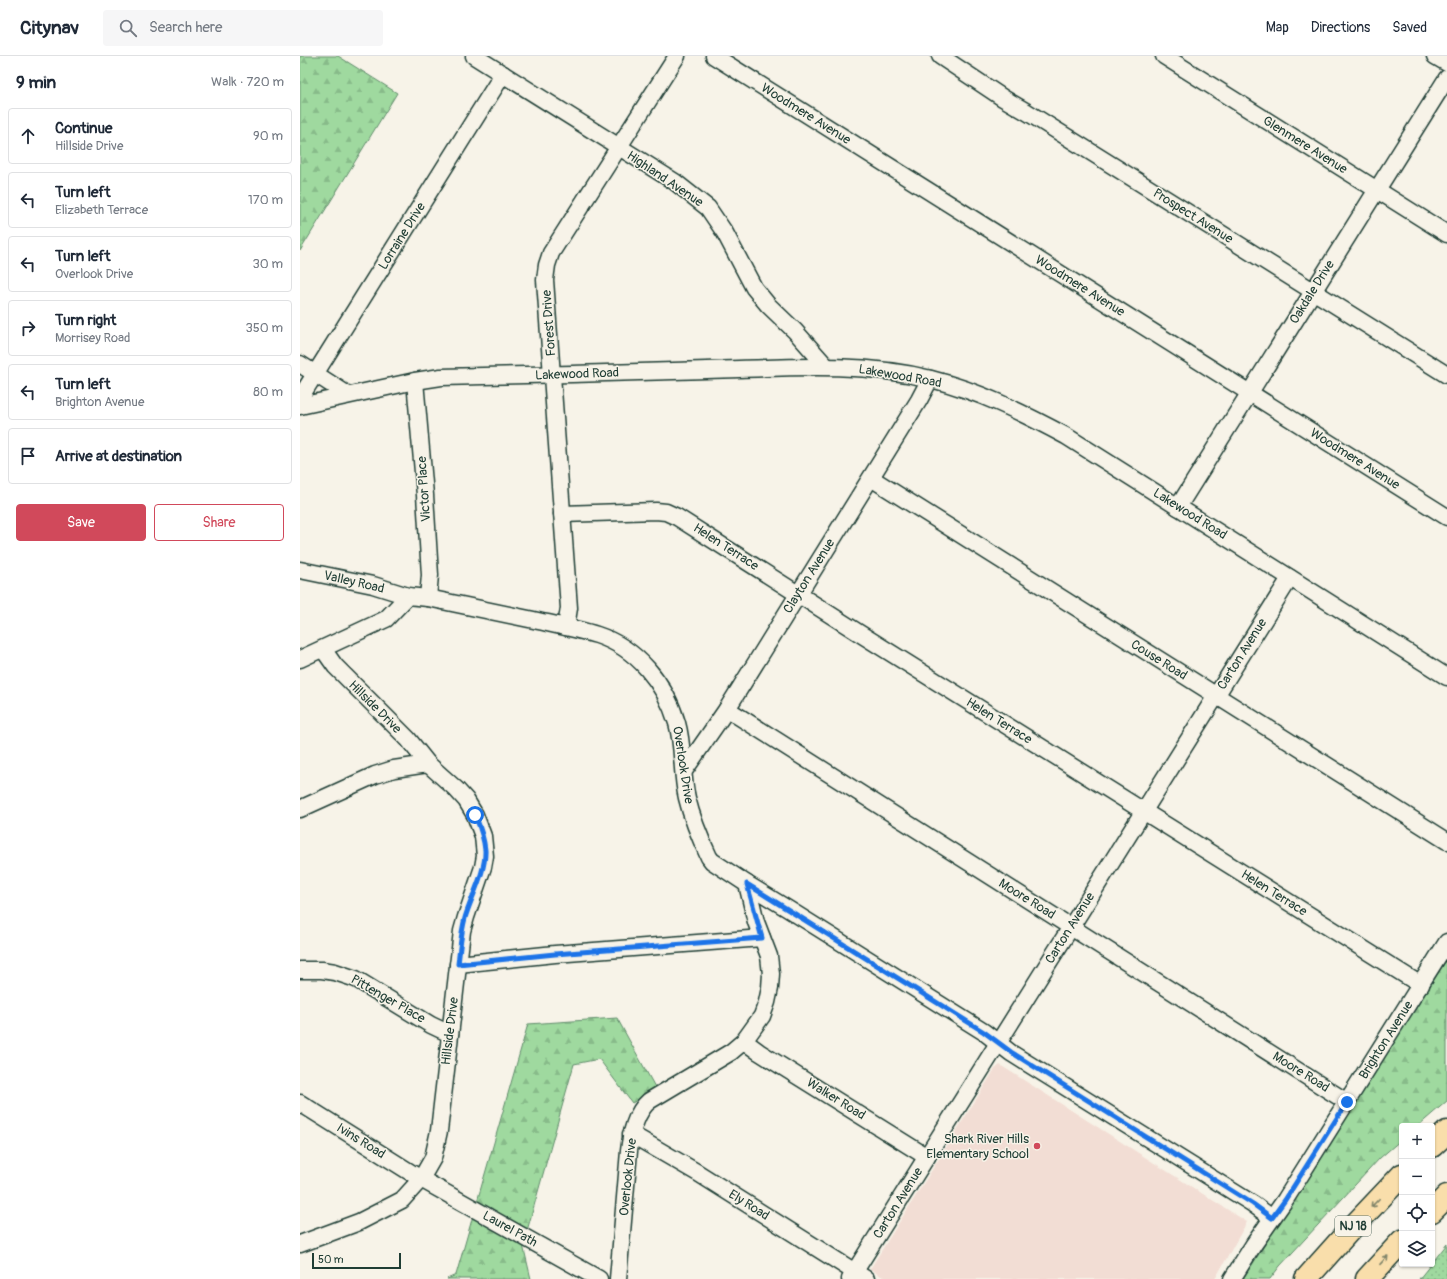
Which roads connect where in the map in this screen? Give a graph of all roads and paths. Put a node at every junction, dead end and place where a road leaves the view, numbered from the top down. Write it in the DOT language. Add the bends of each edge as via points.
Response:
graph roads {
  1 [pos="474,56"];
  2 [pos="677,56"];
  3 [pos="714,56"];
  4 [pos="940,56"];
  5 [pos="1164,56"];
  6 [pos="1435,56"];
  7 [pos="1447,63"];
  8 [pos="504,74"];
  9 [pos="1447,78"];
  10 [pos="618,147"];
  11 [pos="1377,190"];
  12 [pos="1447,234"];
  13 [pos="1313,291"];
  14 [pos="300,364"];
  15 [pos="826,366"];
  16 [pos="315,373"];
  17 [pos="552,375"];
  18 [pos="1447,375"];
  19 [pos="930,379"];
  20 [pos="415,380"];
  21 [pos="1249,392"];
  22 [pos="348,395"];
  23 [pos="300,398"];
  24 [pos="300,406"];
  25 [pos="871,478"];
  26 [pos="1178,507"];
  27 [pos="562,514"];
  28 [pos="1447,517"];
  29 [pos="300,570"];
  30 [pos="1290,578"];
  31 [pos="798,594"];
  32 [pos="408,596"];
  33 [pos="428,598"];
  34 [pos="566,627"];
  35 [pos="323,649"];
  36 [pos="300,659"];
  37 [pos="1447,677"];
  38 [pos="1216,696"];
  39 [pos="727,709"];
  40 [pos="428,764"];
  41 [pos="684,771"];
  42 [pos="300,809"];
  43 [pos="1144,812"];
  44 [pos="1447,841"];
  45 [pos="747,884"];
  46 [pos="1072,926"];
  47 [pos="762,938"];
  48 [pos="1447,942"];
  49 [pos="458,964"];
  50 [pos="300,970"];
  51 [pos="1420,985"];
  52 [pos="450,1034"];
  53 [pos="744,1041"];
  54 [pos="999,1043"];
  55 [pos="1347,1102"];
  56 [pos="300,1103"];
  57 [pos="1447,1132"];
  58 [pos="632,1134"];
  59 [pos="1435,1143"];
  60 [pos="927,1157"];
  61 [pos="1399,1178"];
  62 [pos="422,1179"];
  63 [pos="1447,1196"];
  64 [pos="1435,1208"];
  65 [pos="1272,1218"];
  66 [pos="300,1244"];
  67 [pos="1399,1244"];
  68 [pos="857,1277"];
  69 [pos="599,1279"];
  70 [pos="618,1279"];
  71 [pos="1232,1279"];
  72 [pos="1306,1279"];
  73 [pos="1367,1279"];
  1 -- 8 [label="street, Highland Avenue"];
  2 -- 10 [label="street, Forest Drive"];
  3 -- 21 [label="street, Woodmere Avenue"];
  4 -- 13 [label="street, Prospect Avenue"];
  5 -- 11 [label="street, Glenmere Avenue"];
  6 -- 7 [label="street"];
  8 -- 10 [label="street, Highland Avenue"];
  8 -- 16 [label="street, Lorraine Drive"];
  9 -- 11 [label="street, Oakdale Drive"];
  10 -- 15 [label="street, Highland Avenue" via="675,182 708,208 725,233 754,288"];
  10 -- 17 [label="street, Forest Drive" via="551,253 547,265"];
  11 -- 12 [label="street, Glenmere Avenue"];
  11 -- 13 [label="street, Oakdale Drive"];
  13 -- 18 [label="street, Prospect Avenue"];
  13 -- 21 [label="street, Oakdale Drive"];
  14 -- 16 [label="street"];
  15 -- 17 [label="street, Lakewood Road"];
  15 -- 19 [label="street, Lakewood Road" via="892,372"];
  16 -- 22 [label="street"];
  16 -- 23 [label="street, Lorraine Drive"];
  17 -- 20 [label="street, Lakewood Road" via="441,377"];
  17 -- 27 [label="street, Forest Drive"];
  19 -- 25 [label="street, Clayton Avenue"];
  19 -- 26 [label="street, Lakewood Road" via="1026,414 1066,436"];
  20 -- 22 [label="street, Lakewood Road"];
  20 -- 33 [label="street, Victor Place" via="430,575"];
  21 -- 26 [label="street, Oakdale Drive"];
  21 -- 28 [label="street, Woodmere Avenue"];
  22 -- 24 [label="street, Lakewood Road"];
  25 -- 31 [label="street, Clayton Avenue"];
  25 -- 38 [label="street, Couse Road"];
  26 -- 30 [label="street, Lakewood Road"];
  27 -- 31 [label="street, Helen Terrace" via="656,511 678,516"];
  27 -- 34 [label="street, Forest Drive" via="569,608"];
  29 -- 32 [label="street, Valley Road" via="373,585"];
  30 -- 37 [label="street, Lakewood Road"];
  30 -- 38 [label="street, Carton Avenue"];
  31 -- 39 [label="street, Clayton Avenue"];
  31 -- 43 [label="street, Helen Terrace"];
  32 -- 33 [label="street, Overlook Drive"];
  32 -- 35 [label="street" via="386,619"];
  33 -- 34 [label="street, Overlook Drive"];
  34 -- 41 [label="street, Overlook Drive" via="612,641 632,654 648,669 661,685 671,705 678,725"];
  35 -- 36 [label="street"];
  35 -- 40 [label="street, Hillside Drive" via="335,666 408,739"];
  38 -- 43 [label="street, Carton Avenue"];
  38 -- 44 [label="street, Couse Road"];
  39 -- 41 [label="street, Clayton Avenue"];
  39 -- 46 [label="street, Moore Road"];
  40 -- 42 [label="street" via="394,769 375,775"];
  40 -- 49 [label="street, Hillside Drive" via="466,800 483,836 483,867 462,931"];
  41 -- 45 [label="street, Overlook Drive" via="686,797 709,857"];
  43 -- 46 [label="street, Carton Avenue"];
  43 -- 51 [label="street, Helen Terrace"];
  45 -- 47 [label="street, Overlook Drive"];
  45 -- 54 [label="street"];
  46 -- 54 [label="street, Carton Avenue"];
  46 -- 55 [label="street, Moore Road"];
  47 -- 49 [label="street"];
  47 -- 53 [label="street, Overlook Drive" via="769,956 770,988 762,1016"];
  48 -- 51 [label="street, Brighton Avenue"];
  49 -- 52 [label="street, Hillside Drive"];
  50 -- 52 [label="street, Pittenger Place" via="328,971 356,979"];
  51 -- 55 [label="street, Brighton Avenue"];
  52 -- 62 [label="street, Hillside Drive" via="439,1131 433,1158"];
  53 -- 58 [label="street, Overlook Drive" via="731,1052 646,1104"];
  53 -- 60 [label="street, Walker Road"];
  54 -- 60 [label="street, Carton Avenue"];
  54 -- 65 [label="street"];
  55 -- 65 [label="street, Brighton Avenue"];
  56 -- 62 [label="street, Ivins Road"];
  57 -- 59 [label="highway"];
  58 -- 68 [label="street, Ely Road" via="692,1169"];
  58 -- 70 [label="street, Overlook Drive"];
  60 -- 68 [label="street, Carton Avenue"];
  61 -- 72 [label="highway, NJ 18, one-way"];
  62 -- 66 [label="street, Hillside Drive" via="402,1200 393,1205 359,1222"];
  62 -- 69 [label="street, Laurel Path"];
  63 -- 64 [label="highway"];
  65 -- 71 [label="street, Brighton Avenue"];
  73 -- 67 [label="highway, one-way"];
}
